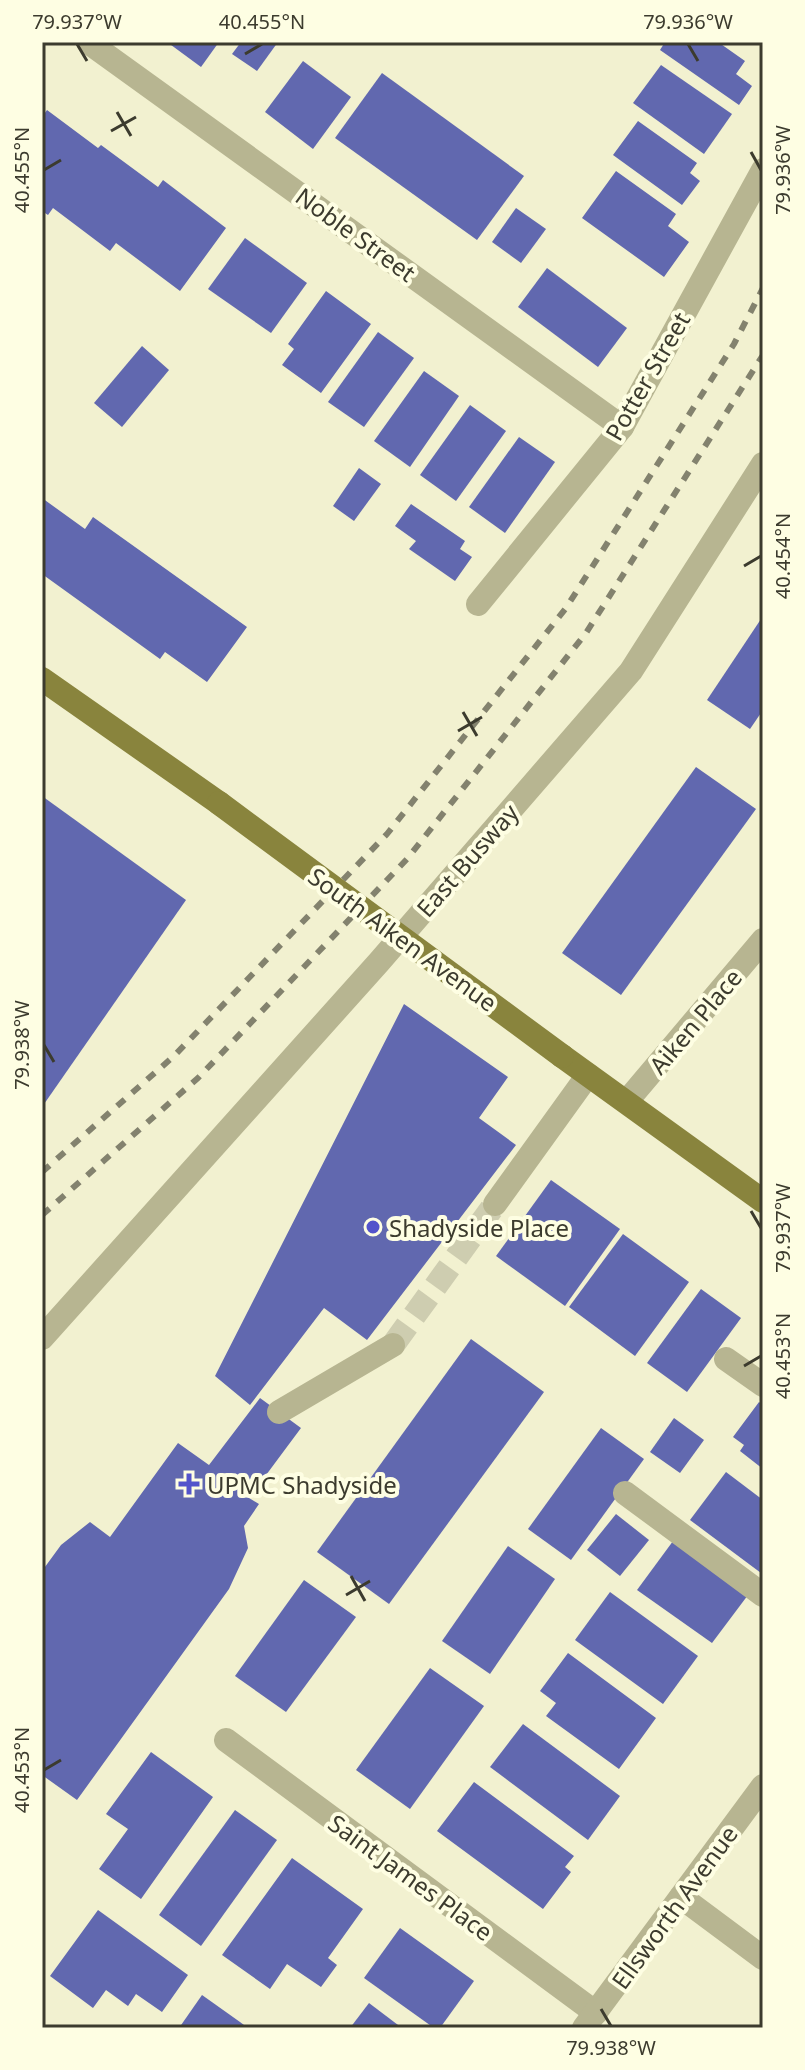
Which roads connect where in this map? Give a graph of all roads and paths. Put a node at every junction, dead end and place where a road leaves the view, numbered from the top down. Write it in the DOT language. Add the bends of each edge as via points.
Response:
graph roads {
  1 [pos="88,42"];
  2 [pos="763,170"];
  3 [pos="622,427"];
  4 [pos="763,464"];
  5 [pos="478,604"];
  6 [pos="42,679"];
  7 [pos="763,940"];
  8 [pos="588,1075"];
  9 [pos="627,1101"];
  10 [pos="763,1201"];
  11 [pos="495,1204"];
  12 [pos="42,1338"];
  13 [pos="393,1345"];
  14 [pos="726,1359"];
  15 [pos="763,1385"];
  16 [pos="279,1412"];
  17 [pos="625,1493"];
  18 [pos="763,1595"];
  19 [pos="226,1740"];
  20 [pos="763,1786"];
  21 [pos="681,1897"];
  22 [pos="763,1958"];
  23 [pos="590,2020"];
  1 -- 3 [label="street, Noble Street"];
  2 -- 3 [label="street, Potter Street"];
  3 -- 5 [label="street, Potter Street"];
  4 -- 12 [label="street, East Busway" via="631,671"];
  6 -- 8 [label="main road, South Aiken Avenue, bridge"];
  7 -- 9 [label="street, Aiken Place"];
  8 -- 9 [label="main road, South Aiken Avenue"];
  8 -- 11 [label="street"];
  9 -- 10 [label="main road, South Aiken Avenue"];
  13 -- 16 [label="street"];
  14 -- 15 [label="street"];
  17 -- 18 [label="street"];
  19 -- 23 [label="street, Saint James Place"];
  20 -- 21 [label="street, Ellsworth Avenue"];
  21 -- 22 [label="street"];
  21 -- 23 [label="street, Ellsworth Avenue"];
}
